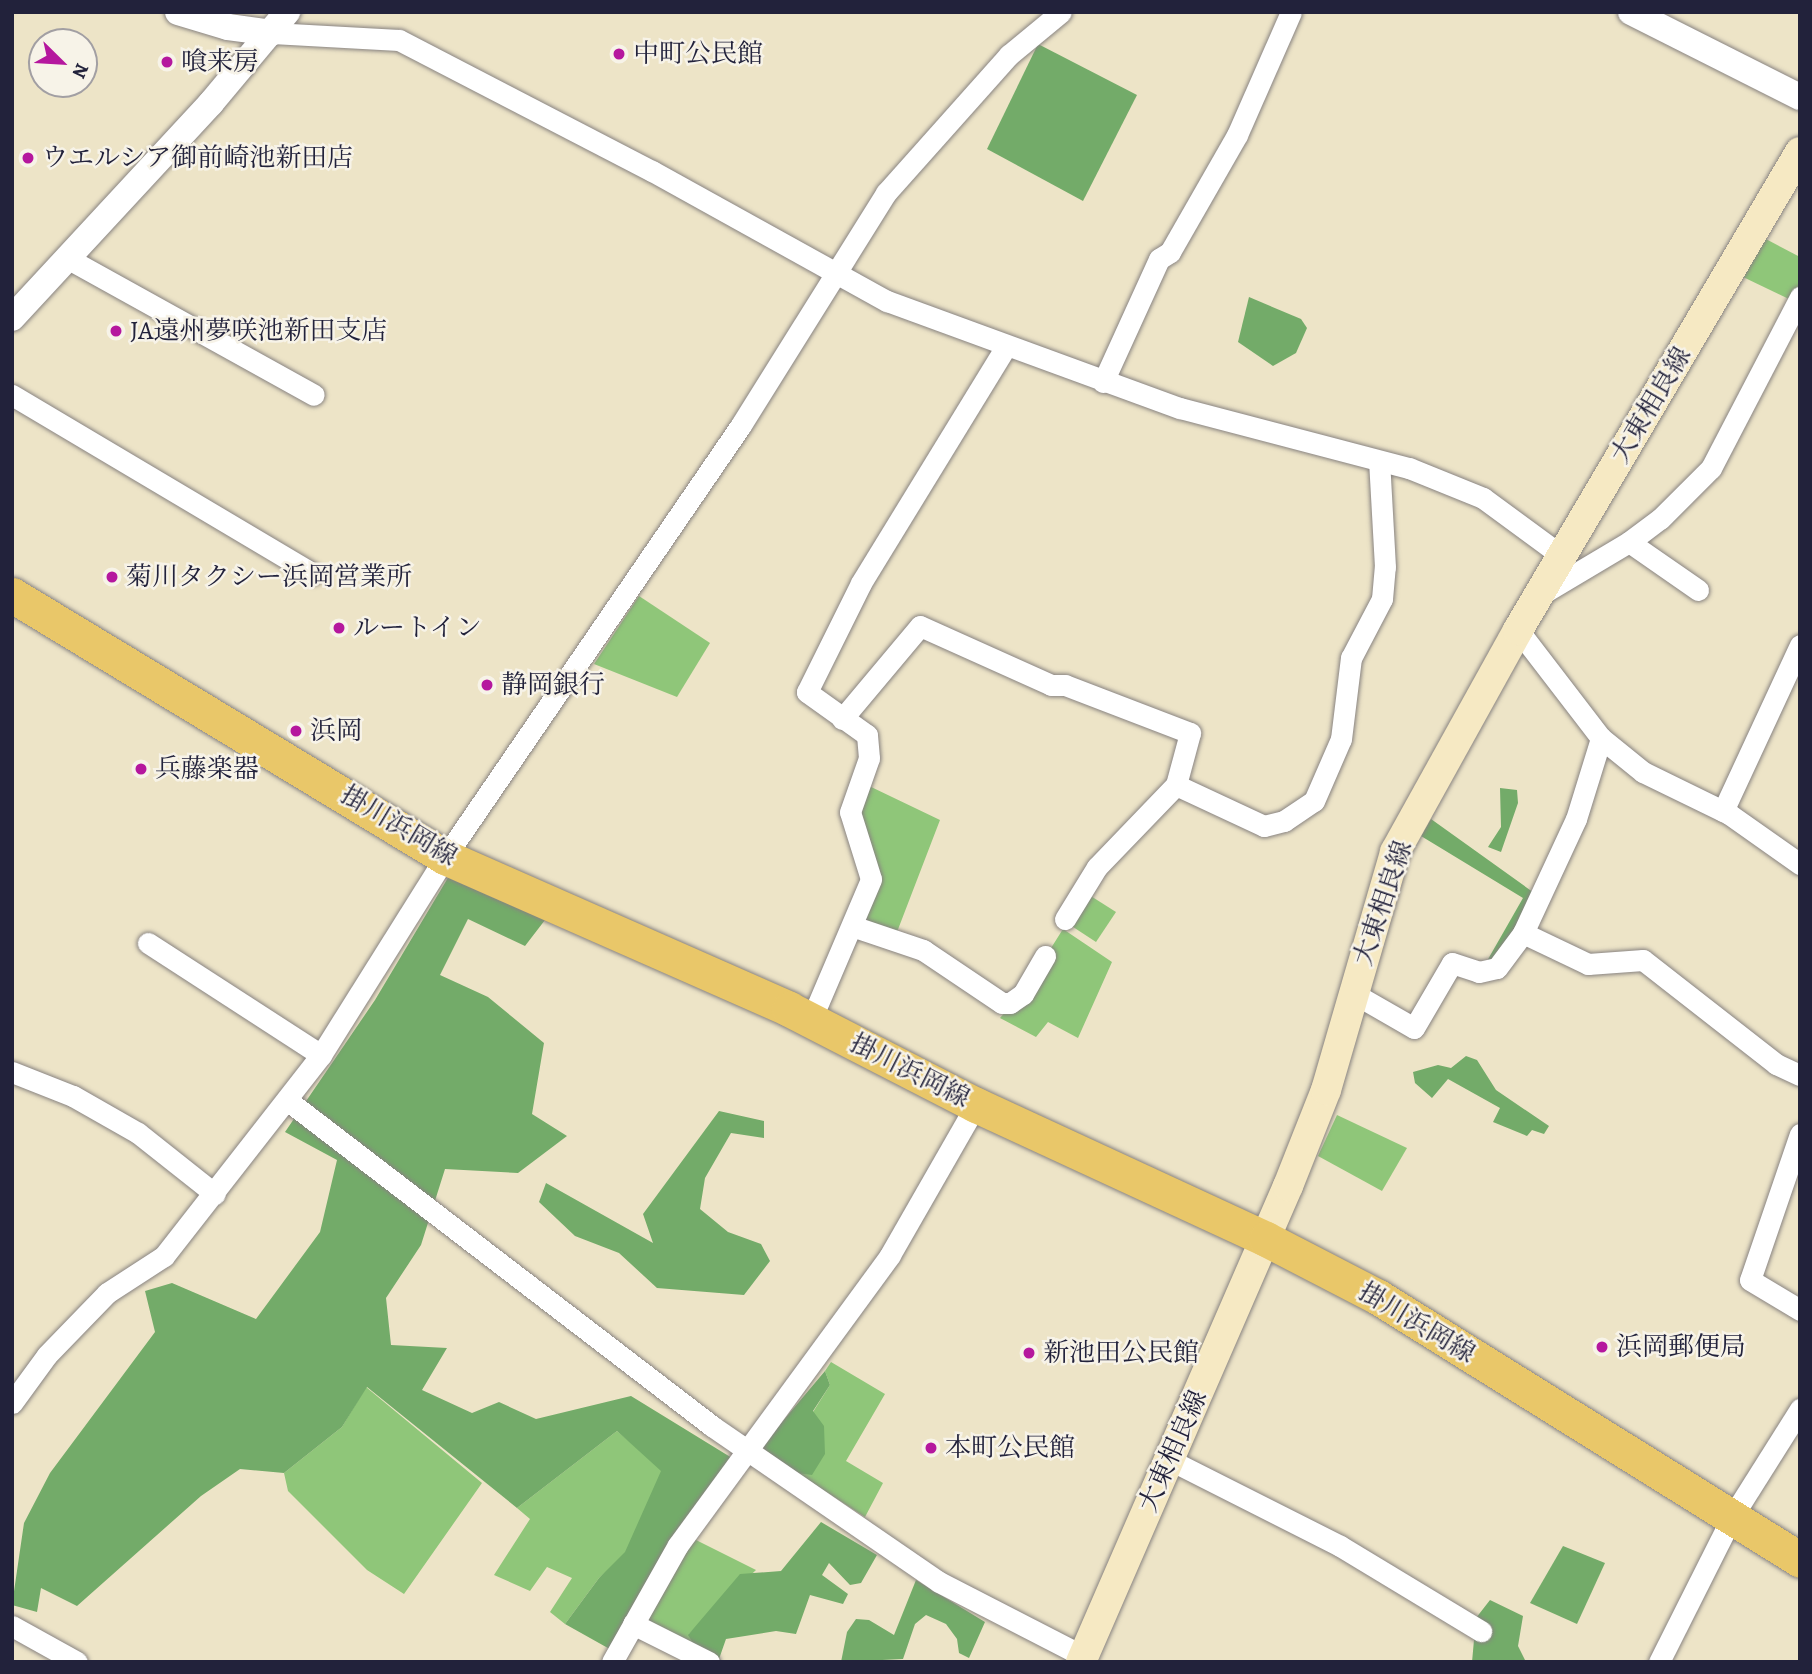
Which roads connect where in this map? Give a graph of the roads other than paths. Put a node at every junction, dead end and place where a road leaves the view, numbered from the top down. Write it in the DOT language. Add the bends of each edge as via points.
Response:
graph roads {
  1 [pos="178,12"];
  2 [pos="1061,12"];
  3 [pos="1291,12"];
  4 [pos="1631,12"];
  5 [pos="279,23"];
  6 [pos="1800,97"];
  7 [pos="1800,152"];
  8 [pos="67,258"];
  9 [pos="836,277"];
  10 [pos="1800,297"];
  11 [pos="12,318"];
  12 [pos="1006,346"];
  13 [pos="1103,382"];
  14 [pos="12,395"];
  15 [pos="314,395"];
  16 [pos="1379,461"];
  17 [pos="1629,542"];
  18 [pos="1562,555"];
  19 [pos="313,574"];
  20 [pos="1698,590"];
  21 [pos="12,594"];
  22 [pos="1538,596"];
  23 [pos="1518,630"];
  24 [pos="1800,645"];
  25 [pos="842,719"];
  26 [pos="1601,738"];
  27 [pos="1176,785"];
  28 [pos="1723,811"];
  29 [pos="445,857"];
  30 [pos="1800,864"];
  31 [pos="1065,919"];
  32 [pos="852,926"];
  33 [pos="1523,933"];
  34 [pos="148,943"];
  35 [pos="1045,956"];
  36 [pos="1353,993"];
  37 [pos="811,1020"];
  38 [pos="321,1055"];
  39 [pos="12,1072"];
  40 [pos="1800,1075"];
  41 [pos="287,1100"];
  42 [pos="976,1105"];
  43 [pos="1800,1134"];
  44 [pos="215,1194"];
  45 [pos="1266,1239"];
  46 [pos="1800,1310"];
  47 [pos="12,1403"];
  48 [pos="1800,1409"];
  49 [pos="745,1449"];
  50 [pos="1170,1460"];
  51 [pos="1732,1517"];
  52 [pos="1800,1560"];
  53 [pos="633,1624"];
  54 [pos="12,1626"];
  55 [pos="1481,1631"];
  56 [pos="1082,1659"];
  57 [pos="77,1662"];
  58 [pos="612,1662"];
  59 [pos="709,1662"];
  60 [pos="1659,1662"];
  1 -- 5 [label="street" via="228,27"];
  2 -- 9 [label="street" via="1009,55 886,193"];
  3 -- 13 [label="street" via="1237,135 1170,252 1159,260"];
  4 -- 6 [label="street"];
  5 -- 8 [label="street"];
  5 -- 9 [label="street" via="398,40 652,171"];
  7 -- 18 [label="main road, 大東相良線"];
  8 -- 11 [label="street"];
  8 -- 15 [label="street"];
  9 -- 12 [label="street" via="887,302"];
  9 -- 29 [label="street" via="741,425"];
  10 -- 17 [label="street" via="1712,468"];
  12 -- 13 [label="street"];
  12 -- 25 [label="street" via="862,583 807,692"];
  13 -- 16 [label="street" via="1180,408"];
  14 -- 19 [label="street"];
  16 -- 18 [label="street" via="1483,498"];
  16 -- 27 [label="street" via="1385,567 1382,599 1351,658 1341,739 1314,801 1284,821 1264,825"];
  17 -- 20 [label="street"];
  17 -- 22 [label="street"];
  18 -- 22 [label="main road, 大東相良線"];
  21 -- 29 [label="main road, 掛川浜岡線"];
  22 -- 23 [label="main road, 大東相良線"];
  23 -- 26 [label="street"];
  23 -- 36 [label="main road, 大東相良線" via="1395,852"];
  24 -- 28 [label="street"];
  25 -- 27 [label="street" via="920,626 1051,685 1065,685 1190,733"];
  25 -- 32 [label="street" via="867,735 869,758 850,812 871,879"];
  26 -- 28 [label="street" via="1643,772"];
  26 -- 33 [label="street" via="1576,819"];
  27 -- 31 [label="street" via="1097,867"];
  28 -- 30 [label="street"];
  29 -- 37 [label="main road, 掛川浜岡線"];
  29 -- 38 [label="street"];
  32 -- 35 [label="street" via="923,950 1002,1003 1023,993"];
  32 -- 37 [label="street"];
  33 -- 36 [label="street" via="1497,968 1479,972 1452,963 1414,1028"];
  33 -- 40 [label="street" via="1588,964 1643,960 1776,1064"];
  34 -- 38 [label="street"];
  36 -- 45 [label="main road, 大東相良線" via="1326,1090"];
  37 -- 42 [label="main road, 掛川浜岡線"];
  38 -- 41 [label="street"];
  39 -- 44 [label="street" via="73,1096 138,1133"];
  41 -- 44 [label="street"];
  41 -- 49 [label="street" via="428,1204 571,1321"];
  42 -- 45 [label="main road, 掛川浜岡線"];
  42 -- 49 [label="street" via="890,1255"];
  43 -- 46 [label="street" via="1750,1280"];
  44 -- 47 [label="street" via="164,1256 107,1293 47,1356"];
  45 -- 50 [label="main road, 大東相良線"];
  45 -- 51 [label="main road, 掛川浜岡線" via="1378,1297"];
  48 -- 51 [label="street"];
  49 -- 53 [label="street" via="678,1545"];
  49 -- 56 [label="street" via="939,1582"];
  50 -- 55 [label="street" via="1340,1546"];
  50 -- 56 [label="main road, 大東相良線"];
  51 -- 52 [label="main road, 掛川浜岡線"];
  51 -- 60 [label="street"];
  53 -- 58 [label="street"];
  53 -- 59 [label="street"];
  54 -- 57 [label="street"];
}
